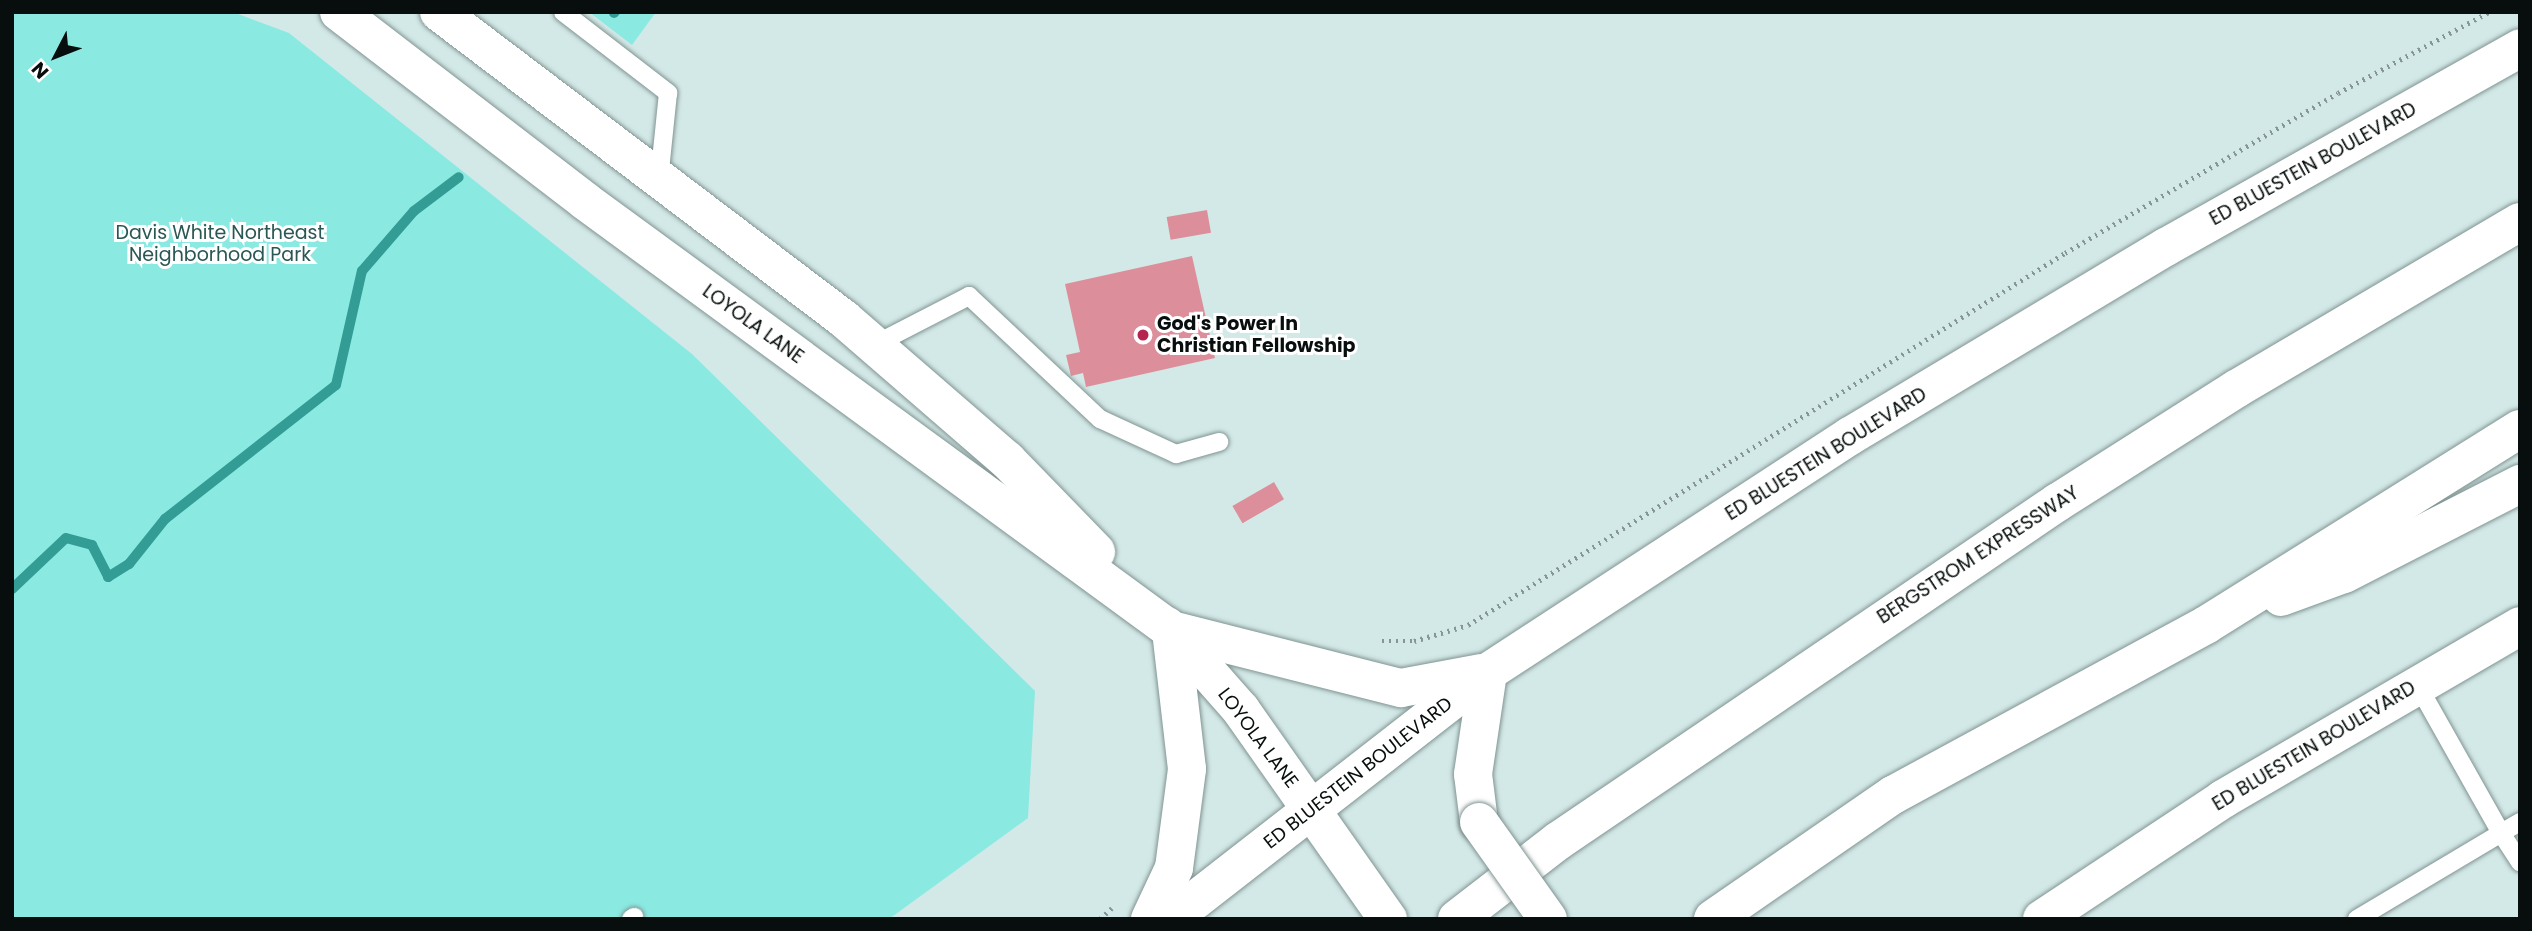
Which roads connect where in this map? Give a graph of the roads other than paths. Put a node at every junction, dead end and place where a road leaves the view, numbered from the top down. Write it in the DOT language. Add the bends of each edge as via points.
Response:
graph roads {
  1 [pos="339,12"];
  2 [pos="439,12"];
  3 [pos="563,12"];
  4 [pos="2520,48"];
  5 [pos="659,180"];
  6 [pos="2520,211"];
  7 [pos="2504,230"];
  8 [pos="874,345"];
  9 [pos="2520,429"];
  10 [pos="1219,442"];
  11 [pos="2520,484"];
  12 [pos="2206,625"];
  13 [pos="2520,625"];
  14 [pos="1171,630"];
  15 [pos="1488,672"];
  16 [pos="2417,684"];
  17 [pos="1310,811"];
  18 [pos="2520,822"];
  19 [pos="2501,833"];
  20 [pos="2520,862"];
  21 [pos="1379,906"];
  22 [pos="1150,919"];
  23 [pos="1171,919"];
  24 [pos="1457,919"];
  25 [pos="1548,919"];
  26 [pos="1713,919"];
  27 [pos="2042,919"];
  28 [pos="2357,919"];
  1 -- 14 [label="main road, LOYOLA LANE" via="613,222"];
  2 -- 5 [label="main road, LOYOLA LANE"];
  3 -- 5 [label="lane" via="668,93"];
  4 -- 15 [label="main road, ED BLUESTEIN BOULEVARD" via="2166,247 1850,436"];
  5 -- 8 [label="main road, LOYOLA LANE"];
  6 -- 7 [label="main road, BERGSTROM EXPRESSWAY"];
  7 -- 24 [label="main road, BERGSTROM EXPRESSWAY" via="2236,389 1957,568 1558,841"];
  8 -- 10 [label="lane" via="969,296 1100,419 1176,454"];
  8 -- 14 [label="main road, LOYOLA LANE" via="1007,460"];
  9 -- 12 [label="main road"];
  11 -- 12 [label="main road" via="2344,575"];
  12 -- 26 [label="main road" via="1893,795"];
  13 -- 16 [label="main road, ED BLUESTEIN BOULEVARD"];
  14 -- 15 [label="main road" via="1401,688"];
  14 -- 17 [label="main road, LOYOLA LANE" via="1241,710"];
  14 -- 22 [label="main road" via="1187,769 1174,868"];
  15 -- 17 [label="main road, ED BLUESTEIN BOULEVARD"];
  15 -- 25 [label="main road, bridge" via="1473,774 1479,822"];
  16 -- 19 [label="lane"];
  16 -- 27 [label="main road, ED BLUESTEIN BOULEVARD" via="2223,799"];
  17 -- 21 [label="main road, LOYOLA LANE"];
  17 -- 23 [label="main road, ED BLUESTEIN BOULEVARD"];
  18 -- 19 [label="lane"];
  19 -- 20 [label="lane"];
  19 -- 28 [label="lane"];
}
